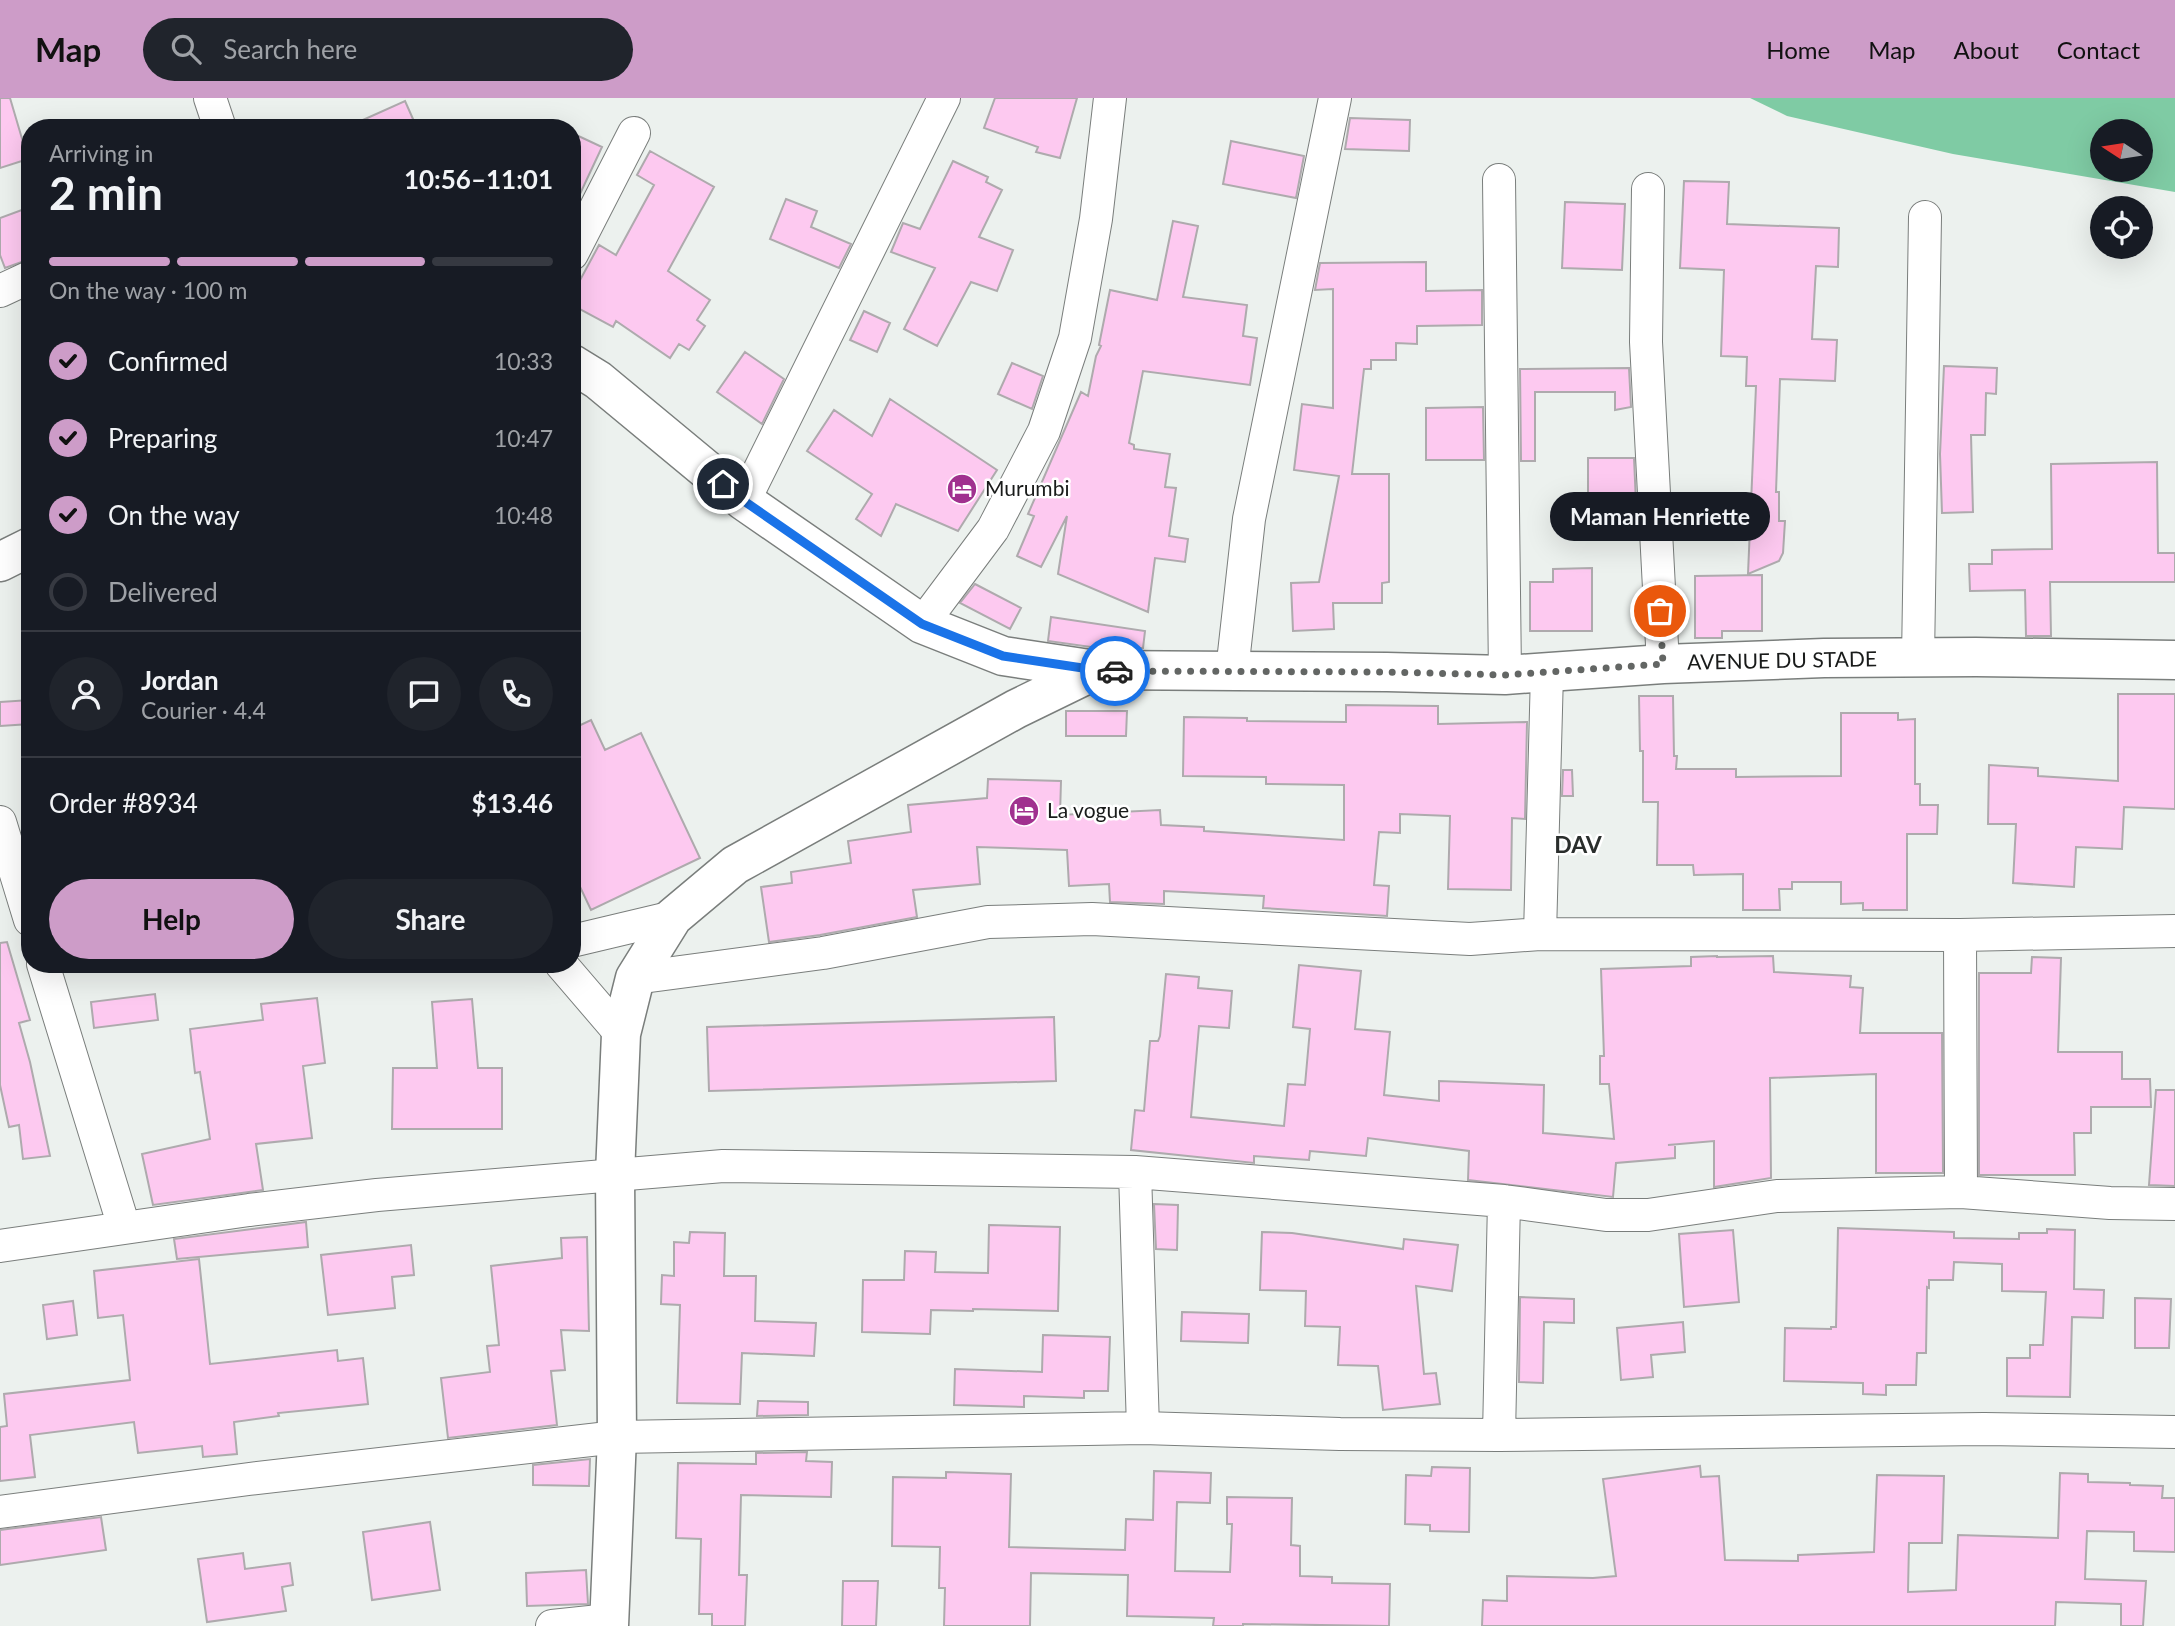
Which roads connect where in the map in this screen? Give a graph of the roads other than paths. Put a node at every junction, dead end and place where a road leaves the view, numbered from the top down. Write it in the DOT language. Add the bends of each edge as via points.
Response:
graph roads {
  1 [pos="210,98"];
  2 [pos="944,98"];
  3 [pos="1110,98"];
  4 [pos="1335,98"];
  5 [pos="217,119"];
  6 [pos="634,133"];
  7 [pos="1499,180"];
  8 [pos="1648,189"];
  9 [pos="1925,217"];
  10 [pos="581,236"];
  11 [pos="21,281"];
  12 [pos="0,291"];
  13 [pos="581,370"];
  14 [pos="744,501"];
  15 [pos="21,552"];
  16 [pos="0,562"];
  17 [pos="922,624"];
  18 [pos="1918,659"];
  19 [pos="2175,660"];
  20 [pos="1663,664"];
  21 [pos="1096,670"];
  22 [pos="1232,671"];
  23 [pos="1547,673"];
  24 [pos="1505,675"];
  25 [pos="0,821"];
  26 [pos="21,890"];
  27 [pos="673,917"];
  28 [pos="2175,931"];
  29 [pos="1540,934"];
  30 [pos="1960,935"];
  31 [pos="581,939"];
  32 [pos="46,973"];
  33 [pos="570,973"];
  34 [pos="635,978"];
  35 [pos="621,1034"];
  36 [pos="1135,1171"];
  37 [pos="615,1174"];
  38 [pos="1961,1192"];
  39 [pos="1504,1202"];
  40 [pos="2175,1205"];
  41 [pos="124,1227"];
  42 [pos="0,1246"];
  43 [pos="1143,1427"];
  44 [pos="2175,1432"];
  45 [pos="1499,1435"];
  46 [pos="617,1437"];
  47 [pos="0,1512"];
  48 [pos="609,1623"];
  49 [pos="552,1626"];
  1 -- 5 [label="street"];
  2 -- 14 [label="street"];
  3 -- 17 [label="street" via="1096,219 1075,338 1044,430 993,529"];
  4 -- 22 [label="street" via="1249,519"];
  6 -- 10 [label="street"];
  7 -- 24 [label="street"];
  8 -- 20 [label="street" via="1646,342"];
  9 -- 18 [label="street"];
  11 -- 12 [label="street"];
  13 -- 14 [label="street, AVENUE DU STADE"];
  14 -- 17 [label="street, AVENUE DU STADE"];
  15 -- 16 [label="street"];
  17 -- 21 [label="street, AVENUE DU STADE" via="1003,656"];
  18 -- 19 [label="street, AVENUE DU STADE"];
  18 -- 20 [label="street, AVENUE DU STADE"];
  20 -- 23 [label="street, AVENUE DU STADE"];
  21 -- 22 [label="street, AVENUE DU STADE"];
  21 -- 27 [label="street" via="1016,709 735,865"];
  22 -- 24 [label="street, AVENUE DU STADE"];
  23 -- 24 [label="street, AVENUE DU STADE"];
  23 -- 29 [label="street"];
  25 -- 26 [label="street"];
  27 -- 31 [label="street"];
  27 -- 34 [label="street"];
  28 -- 30 [label="street"];
  29 -- 30 [label="street"];
  29 -- 34 [label="street" via="1471,939 1091,919 988,922 823,953"];
  30 -- 38 [label="street"];
  32 -- 41 [label="street"];
  33 -- 35 [label="street"];
  34 -- 35 [label="street"];
  35 -- 37 [label="street"];
  36 -- 37 [label="street" via="723,1166"];
  36 -- 39 [label="street"];
  36 -- 43 [label="street"];
  37 -- 41 [label="street" via="377,1195"];
  37 -- 46 [label="street"];
  38 -- 39 [label="street" via="1777,1196 1648,1215 1606,1215"];
  38 -- 40 [label="street"];
  39 -- 45 [label="street"];
  41 -- 42 [label="street"];
  43 -- 45 [label="street"];
  43 -- 46 [label="street"];
  44 -- 45 [label="street" via="1984,1429"];
  46 -- 47 [label="street"];
  46 -- 48 [label="street"];
  48 -- 49 [label="street"];
}
